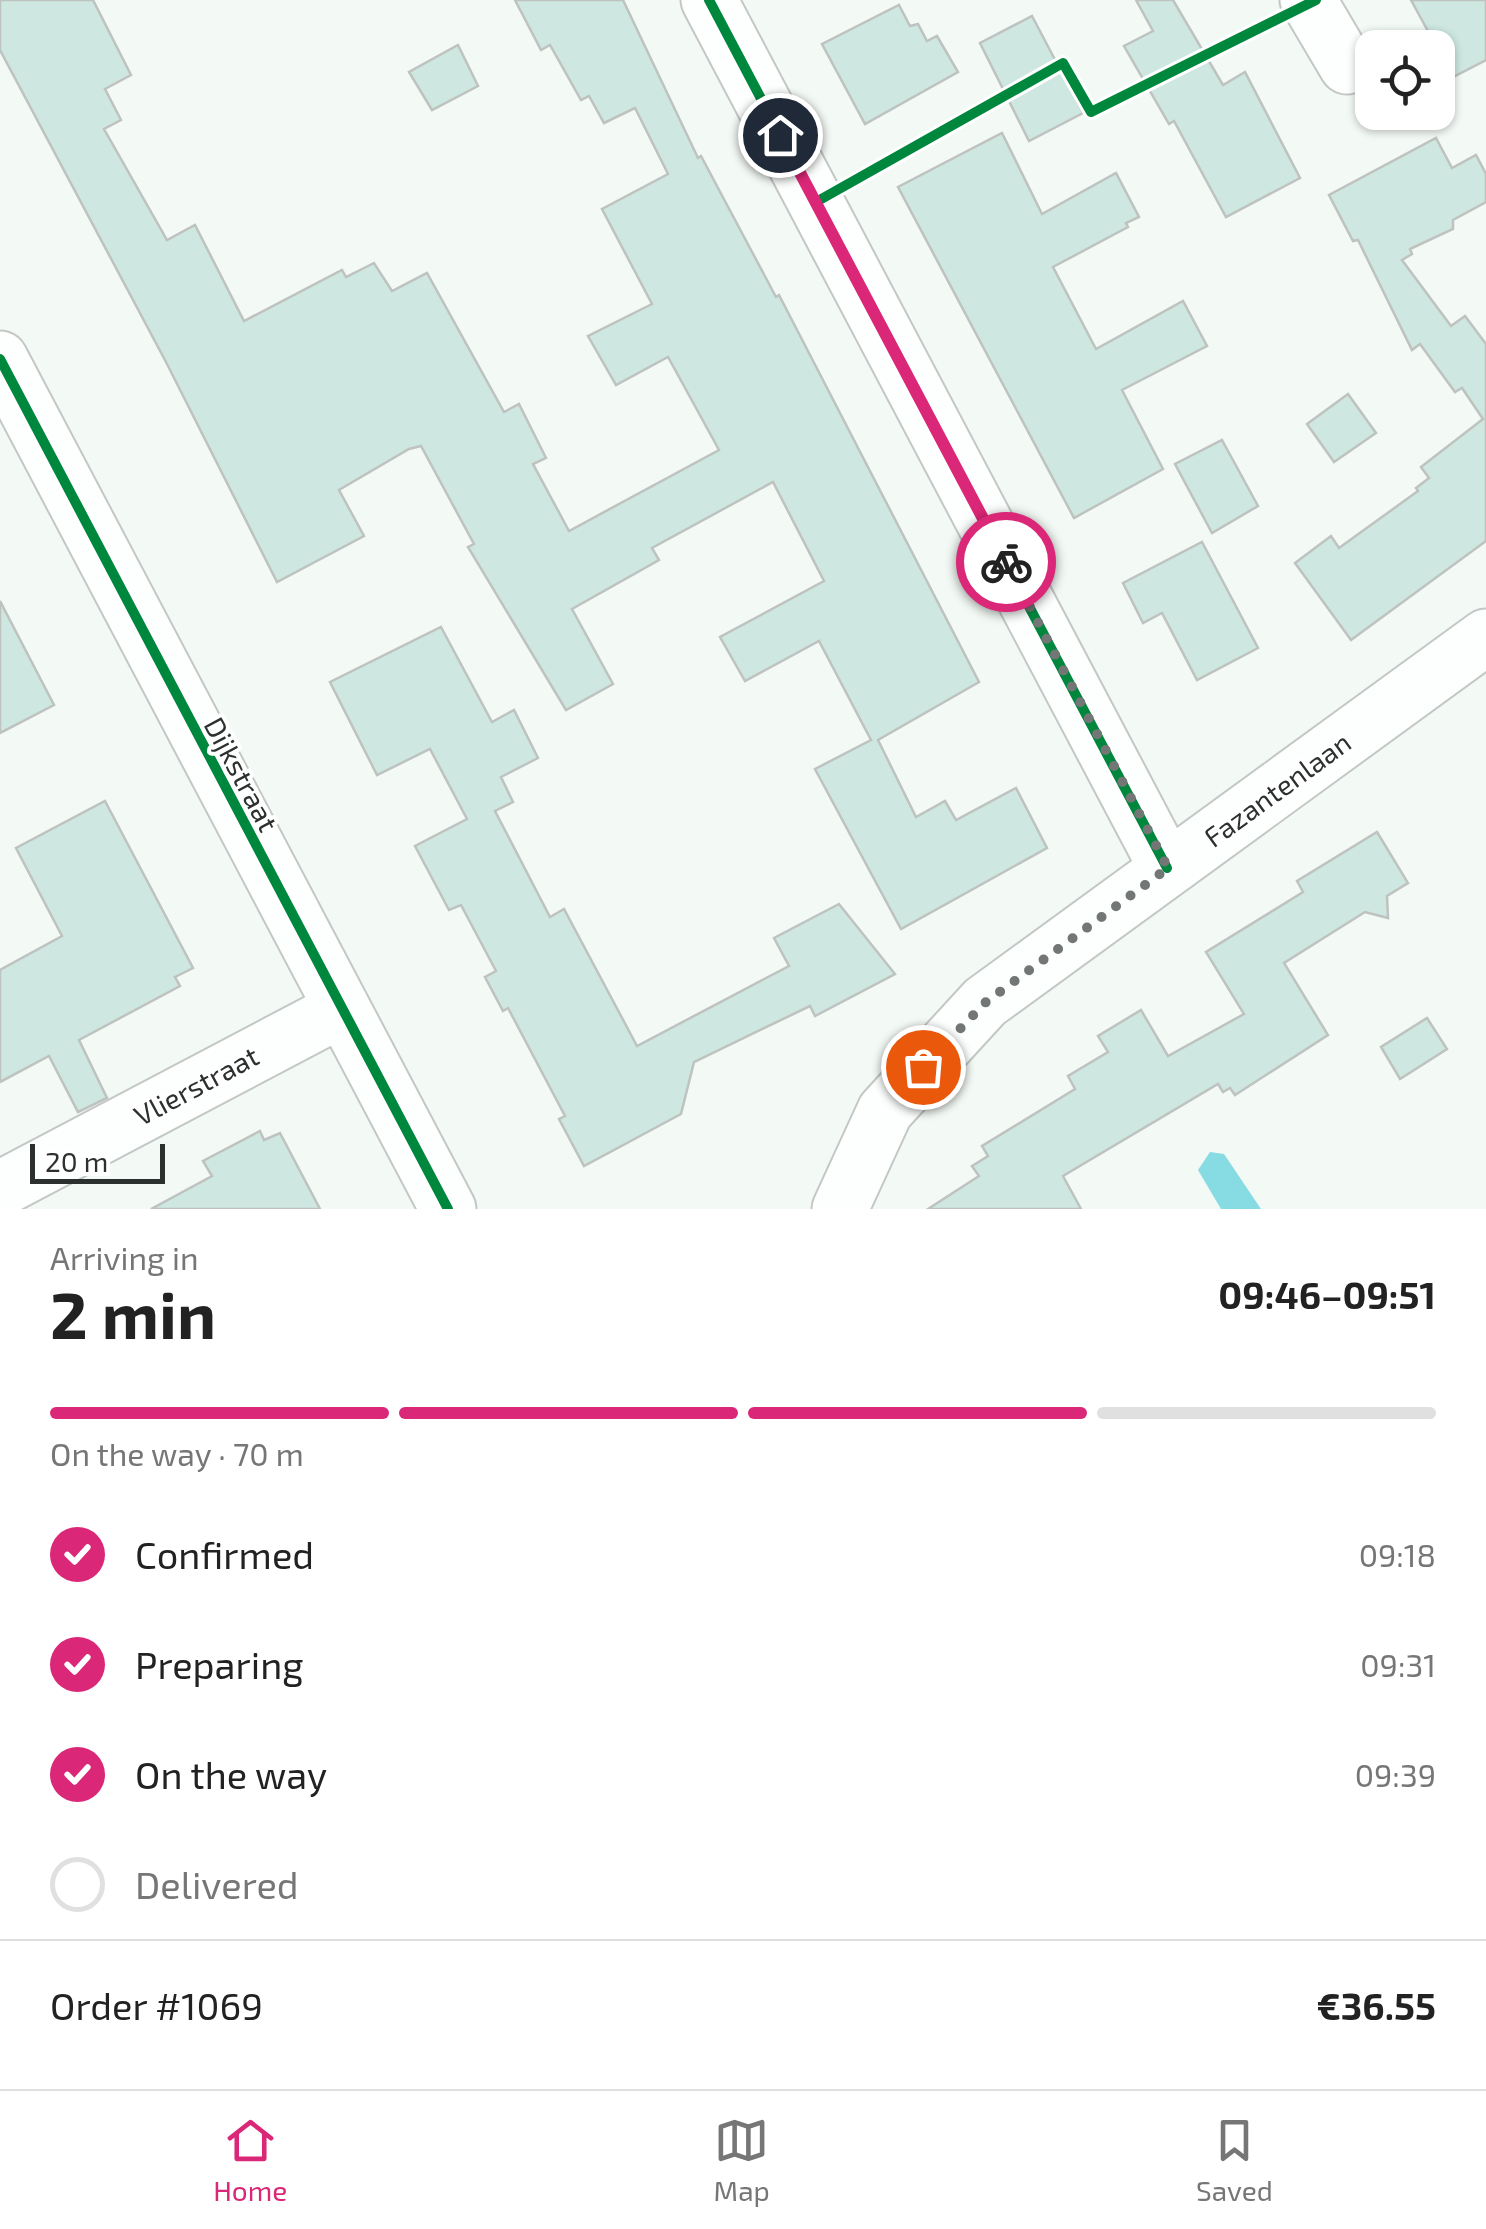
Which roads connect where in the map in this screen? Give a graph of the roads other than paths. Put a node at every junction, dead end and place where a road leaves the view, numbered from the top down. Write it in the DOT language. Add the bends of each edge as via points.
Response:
graph roads {
  1 [pos="710,0"];
  2 [pos="1308,0"];
  3 [pos="1347,66"];
  4 [pos="0,359"];
  5 [pos="1486,638"];
  6 [pos="1168,868"];
  7 [pos="340,1010"];
  8 [pos="0,1189"];
  9 [pos="448,1209"];
  10 [pos="840,1209"];
  1 -- 6 [label="street"];
  2 -- 3 [label="street"];
  4 -- 7 [label="street, Dijkstraat"];
  5 -- 6 [label="street, Fazantenlaan"];
  6 -- 10 [label="street, Fazantenlaan" via="986,1002 923,1067 885,1111"];
  7 -- 8 [label="street, Vlierstraat"];
  7 -- 9 [label="street, Dijkstraat"];
}
